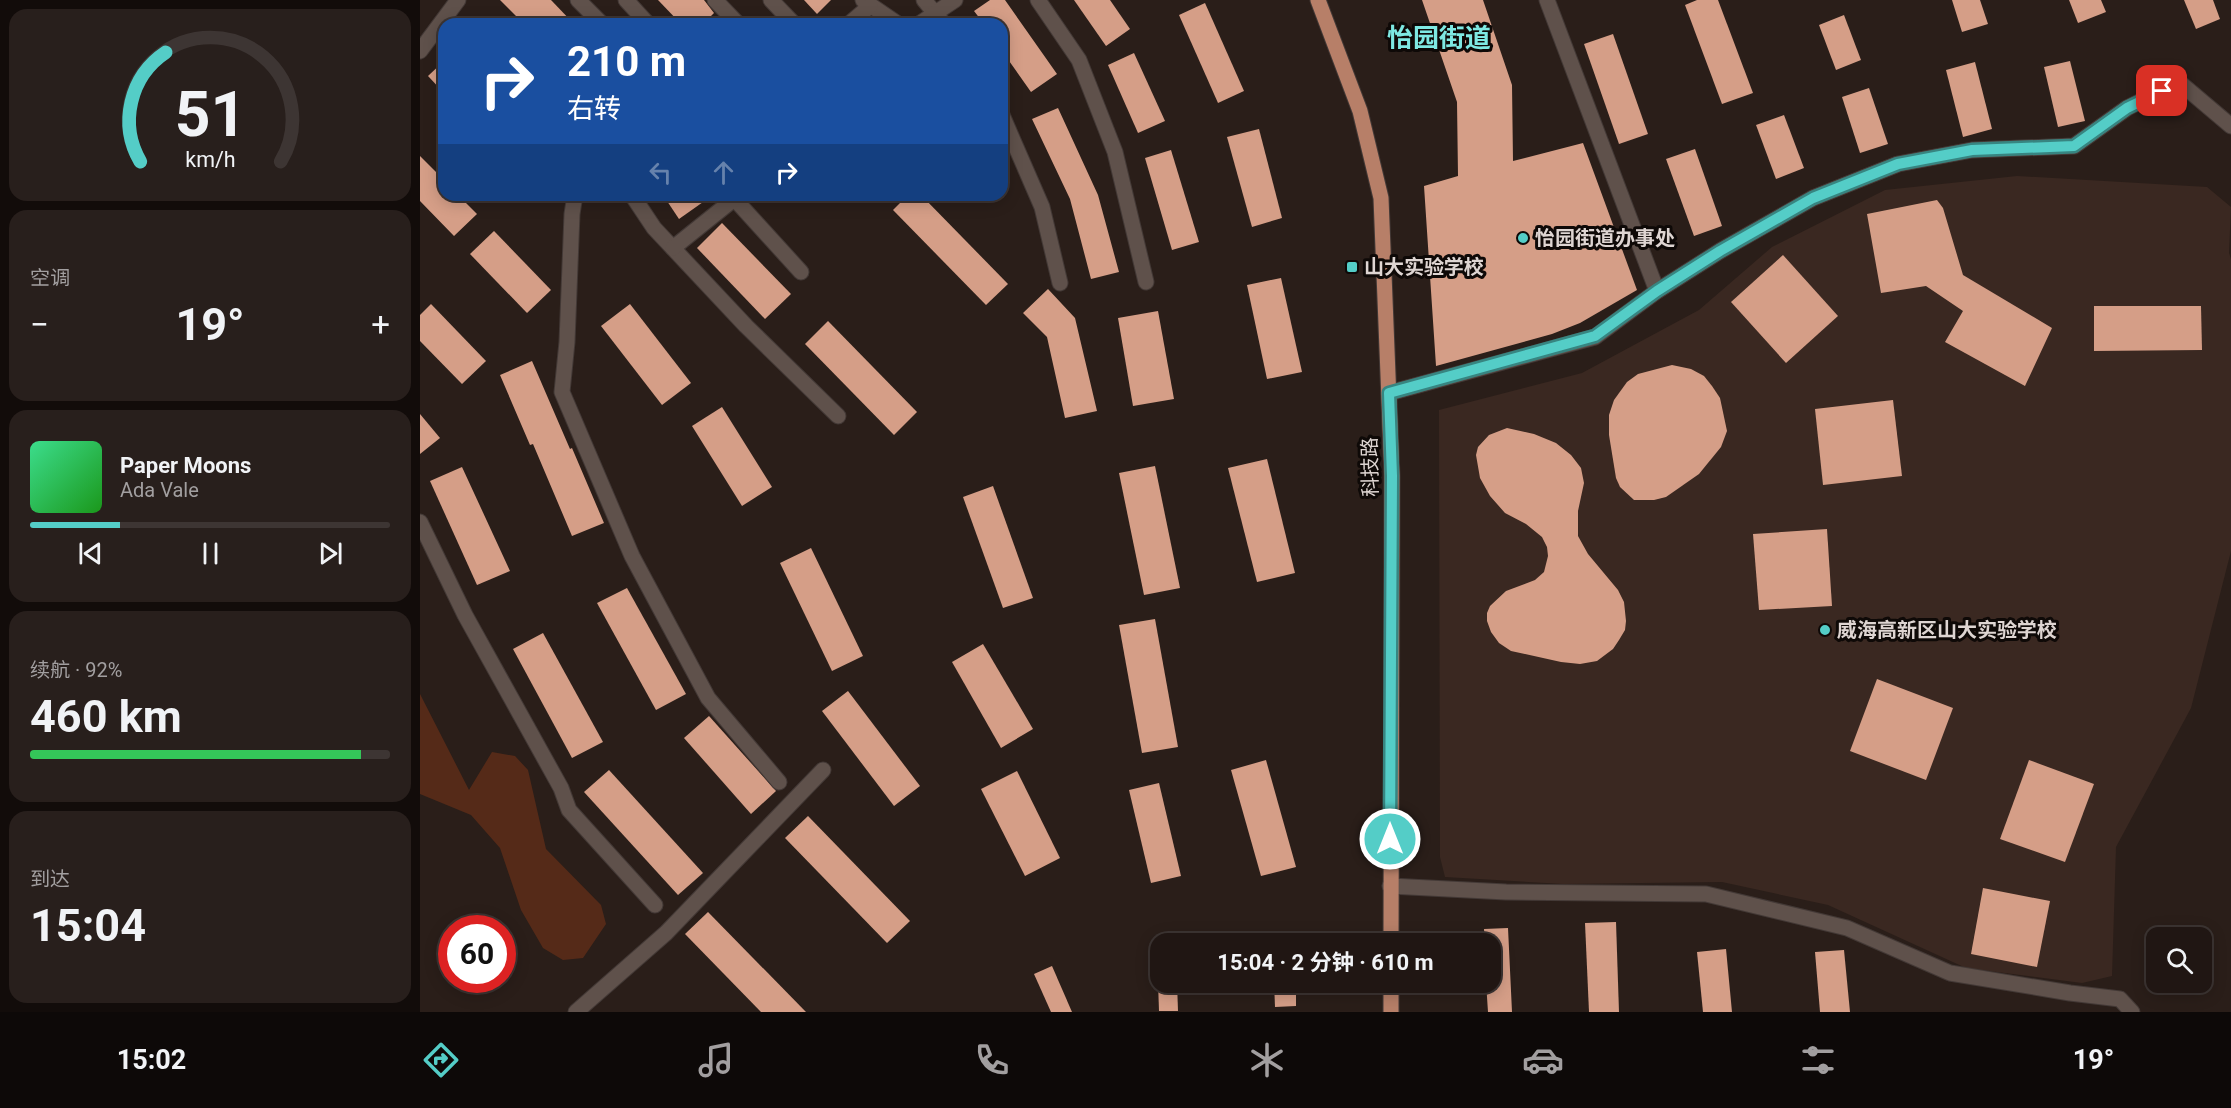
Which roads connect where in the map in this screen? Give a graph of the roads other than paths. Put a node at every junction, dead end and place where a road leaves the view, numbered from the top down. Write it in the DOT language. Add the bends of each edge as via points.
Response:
graph roads {
  1 [pos="458,0"];
  2 [pos="578,0"];
  3 [pos="626,0"];
  4 [pos="715,0"];
  5 [pos="771,0"];
  6 [pos="924,0"];
  7 [pos="955,0"];
  8 [pos="1038,0"];
  9 [pos="1318,0"];
  10 [pos="1547,0"];
  11 [pos="867,3"];
  12 [pos="445,18"];
  13 [pos="596,18"];
  14 [pos="642,18"];
  15 [pos="732,18"];
  16 [pos="788,18"];
  17 [pos="854,18"];
  18 [pos="889,18"];
  19 [pos="939,18"];
  20 [pos="941,18"];
  21 [pos="438,27"];
  22 [pos="420,51"];
  23 [pos="2231,126"];
  24 [pos="1008,129"];
  25 [pos="574,201"];
  26 [pos="636,201"];
  27 [pos="727,201"];
  28 [pos="736,201"];
  29 [pos="673,248"];
  30 [pos="801,272"];
  31 [pos="1146,282"];
  32 [pos="1060,283"];
  33 [pos="1657,291"];
  34 [pos="1389,393"];
  35 [pos="838,416"];
  36 [pos="420,522"];
  37 [pos="822,770"];
  38 [pos="779,782"];
  39 [pos="1390,886"];
  40 [pos="655,905"];
  41 [pos="1390,933"];
  42 [pos="1391,993"];
  43 [pos="576,1012"];
  44 [pos="1391,1012"];
  45 [pos="2132,1012"];
  1 -- 12 [label="street"];
  2 -- 13 [label="street"];
  3 -- 14 [label="street"];
  4 -- 15 [label="street"];
  5 -- 16 [label="street"];
  6 -- 19 [label="street"];
  7 -- 20 [label="street"];
  8 -- 31 [label="street" via="1079,60 1115,152"];
  9 -- 34 [label="main road, 科技路" via="1360,111 1381,198"];
  10 -- 33 [label="street"];
  11 -- 17 [label="street"];
  11 -- 18 [label="street"];
  21 -- 22 [label="street"];
  23 -- 33 [label="street" via="2179,82 2127,108 2074,146 1972,150 1898,164 1813,198"];
  24 -- 32 [label="street" via="1042,207"];
  25 -- 38 [label="street" via="562,392 632,556 708,698"];
  26 -- 29 [label="street"];
  27 -- 29 [label="street"];
  28 -- 30 [label="street"];
  29 -- 35 [label="street"];
  33 -- 34 [label="street" via="1595,336"];
  34 -- 39 [label="main road, 科技路"];
  36 -- 40 [label="street" via="465,615 561,788 569,810"];
  37 -- 43 [label="street" via="666,933"];
  39 -- 41 [label="main road, 科技路"];
  39 -- 45 [label="street" via="1506,892 1706,894 1847,928 1950,973 2120,999"];
  42 -- 44 [label="main road"];
}
